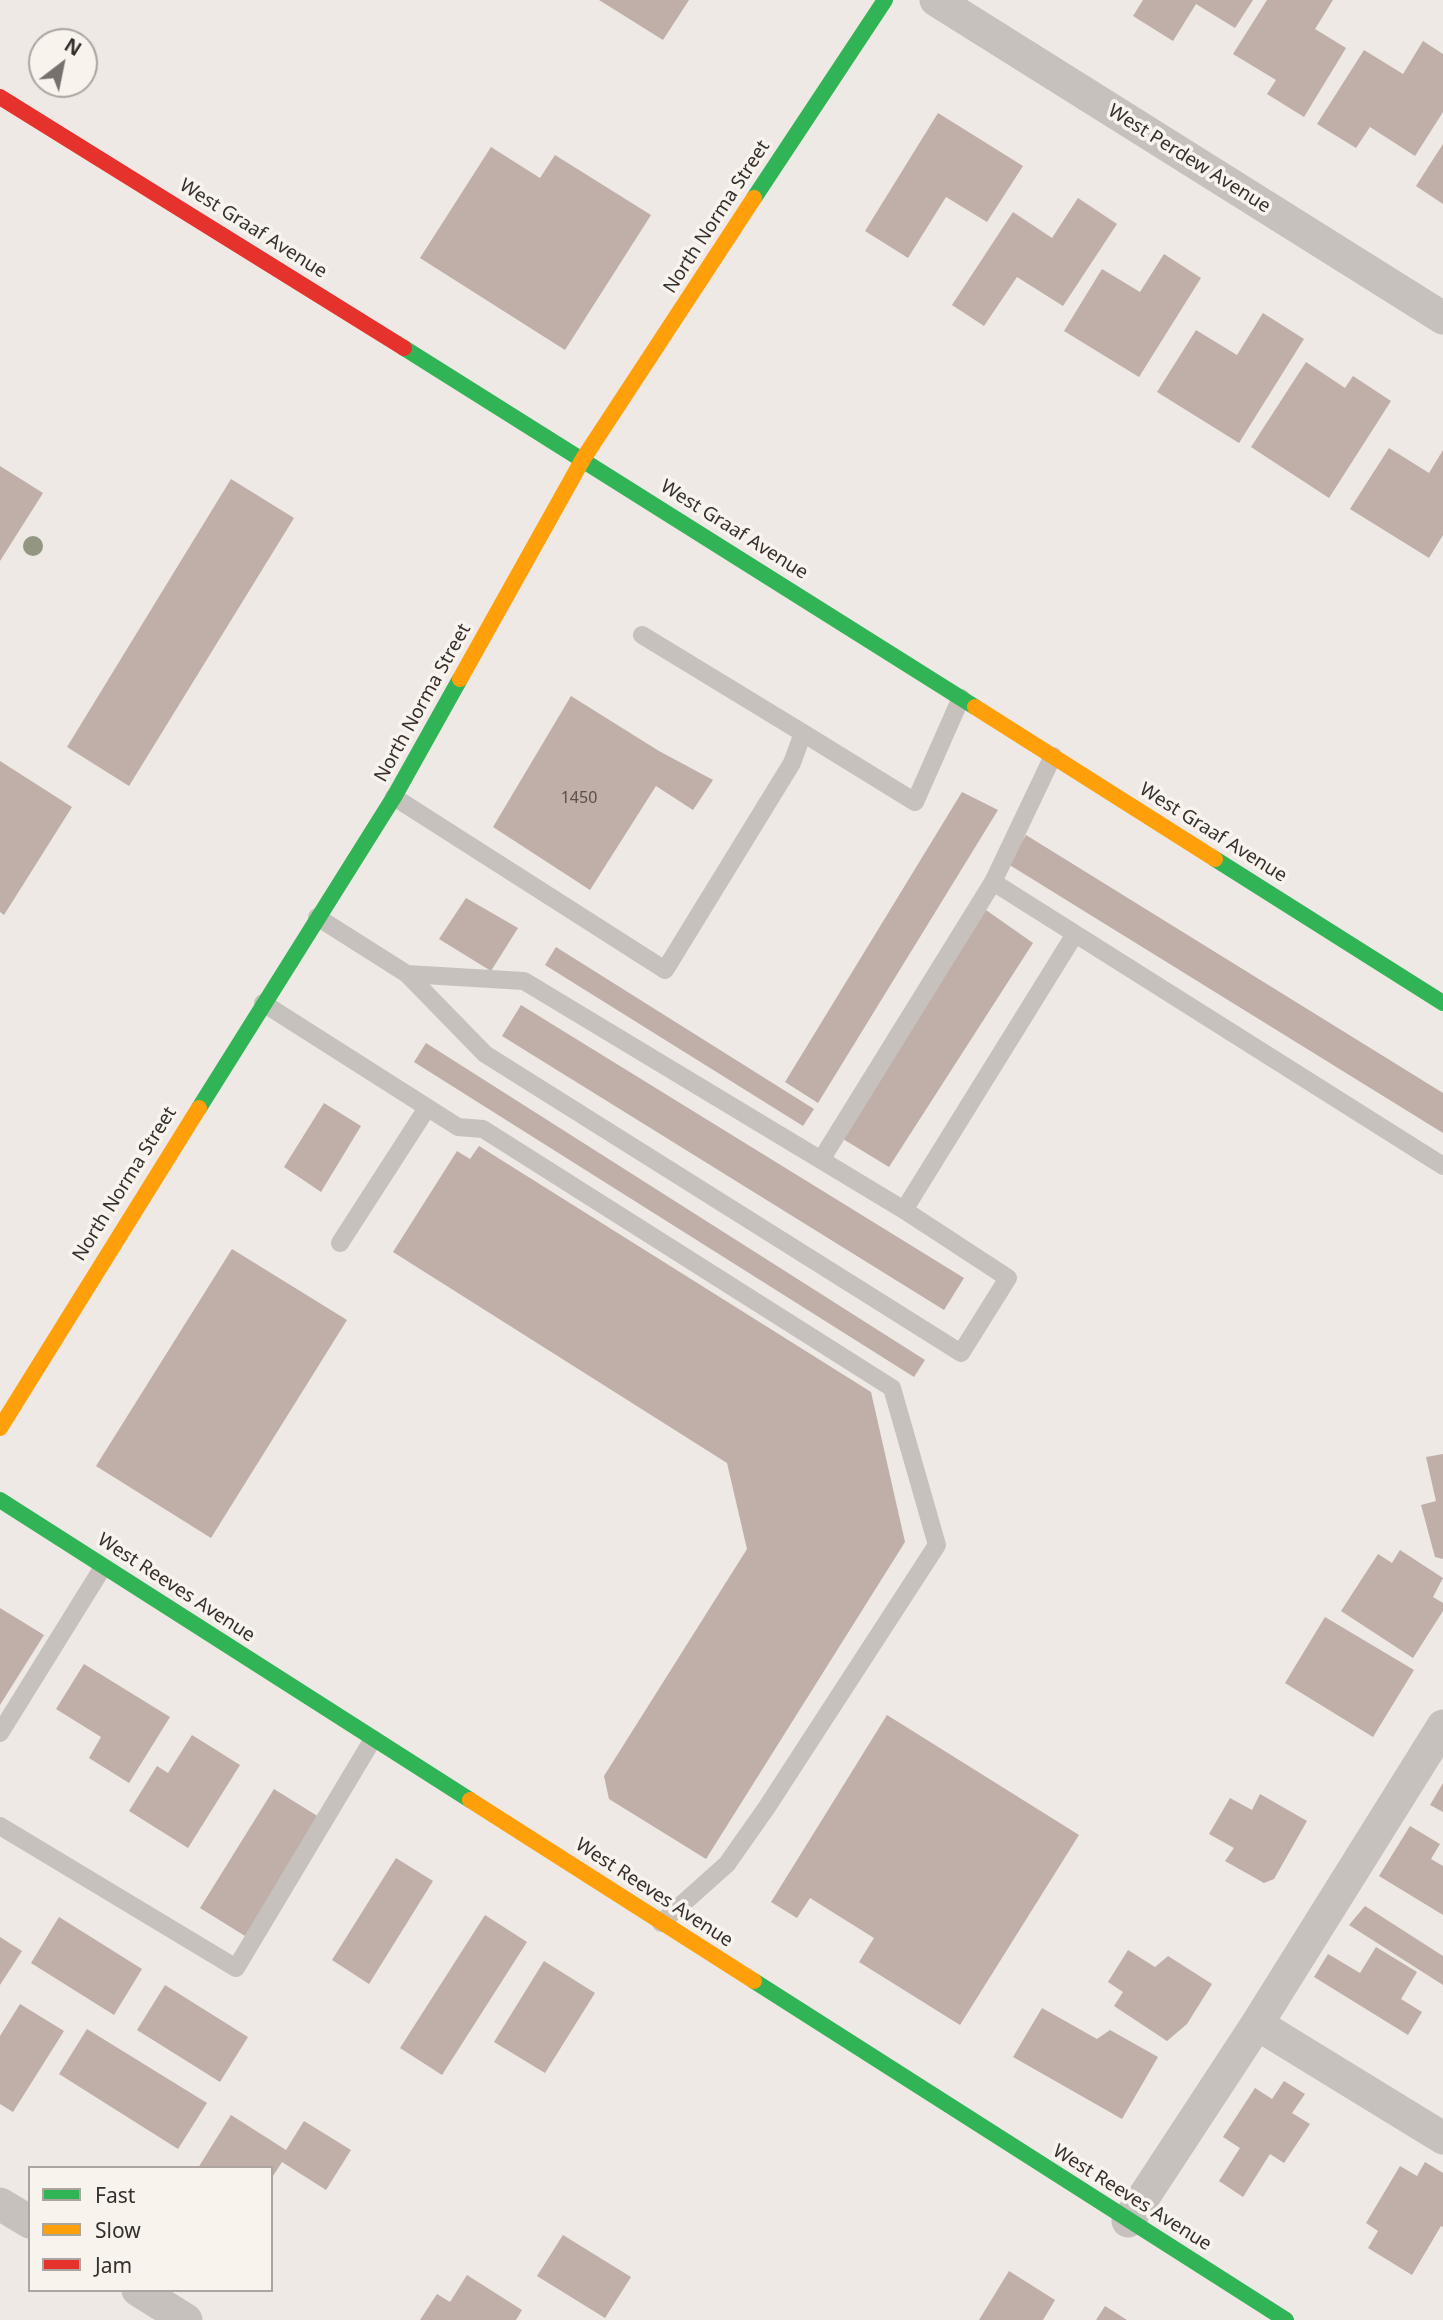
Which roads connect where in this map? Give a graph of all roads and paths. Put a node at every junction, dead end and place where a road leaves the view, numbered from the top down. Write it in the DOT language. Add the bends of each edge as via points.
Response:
graph roads {
  1 [pos="885,0"];
  2 [pos="936,0"];
  3 [pos="0,97"];
  4 [pos="1443,318"];
  5 [pos="583,459"];
  6 [pos="642,635"];
  7 [pos="961,698"];
  8 [pos="803,733"];
  9 [pos="1053,756"];
  10 [pos="394,797"];
  11 [pos="993,882"];
  12 [pos="317,916"];
  13 [pos="1075,933"];
  14 [pos="407,974"];
  15 [pos="263,1003"];
  16 [pos="1443,1003"];
  17 [pos="427,1108"];
  18 [pos="821,1160"];
  19 [pos="1443,1166"];
  20 [pos="904,1210"];
  21 [pos="340,1243"];
  22 [pos="0,1428"];
  23 [pos="0,1500"];
  24 [pos="103,1567"];
  25 [pos="1443,1726"];
  26 [pos="0,1732"];
  27 [pos="373,1739"];
  28 [pos="0,1826"];
  29 [pos="661,1923"];
  30 [pos="1257,2024"];
  31 [pos="1443,2138"];
  32 [pos="0,2204"];
  33 [pos="28,2221"];
  34 [pos="1128,2221"];
  35 [pos="141,2292"];
  36 [pos="186,2320"];
  37 [pos="1286,2320"];
  1 -- 5 [label="street, North Norma Street"];
  2 -- 4 [label="street, West Perdew Avenue"];
  3 -- 5 [label="street, West Graaf Avenue"];
  5 -- 7 [label="street, West Graaf Avenue"];
  5 -- 10 [label="street, North Norma Street"];
  6 -- 8 [label="lane"];
  7 -- 8 [label="lane" via="915,802"];
  7 -- 9 [label="street, West Graaf Avenue"];
  8 -- 10 [label="lane" via="792,763 665,970"];
  9 -- 11 [label="lane"];
  9 -- 16 [label="street, West Graaf Avenue"];
  10 -- 12 [label="street, North Norma Street"];
  11 -- 13 [label="lane"];
  11 -- 18 [label="lane"];
  12 -- 14 [label="lane"];
  12 -- 15 [label="street, North Norma Street"];
  13 -- 19 [label="lane"];
  13 -- 20 [label="lane"];
  14 -- 18 [label="lane" via="524,981"];
  14 -- 20 [label="lane" via="485,1054 961,1353 1008,1278"];
  15 -- 17 [label="lane"];
  15 -- 22 [label="street, North Norma Street"];
  17 -- 21 [label="lane"];
  17 -- 29 [label="lane" via="458,1127 483,1129 892,1388 937,1545 727,1864"];
  18 -- 20 [label="lane"];
  23 -- 24 [label="street, West Reeves Avenue"];
  24 -- 26 [label="lane"];
  24 -- 27 [label="street, West Reeves Avenue"];
  25 -- 30 [label="street"];
  27 -- 28 [label="lane" via="236,1968"];
  27 -- 29 [label="street, West Reeves Avenue"];
  29 -- 34 [label="street, West Reeves Avenue"];
  30 -- 31 [label="street"];
  30 -- 34 [label="street"];
  32 -- 33 [label="street"];
  34 -- 37 [label="street, West Reeves Avenue"];
  35 -- 36 [label="street"];
}
